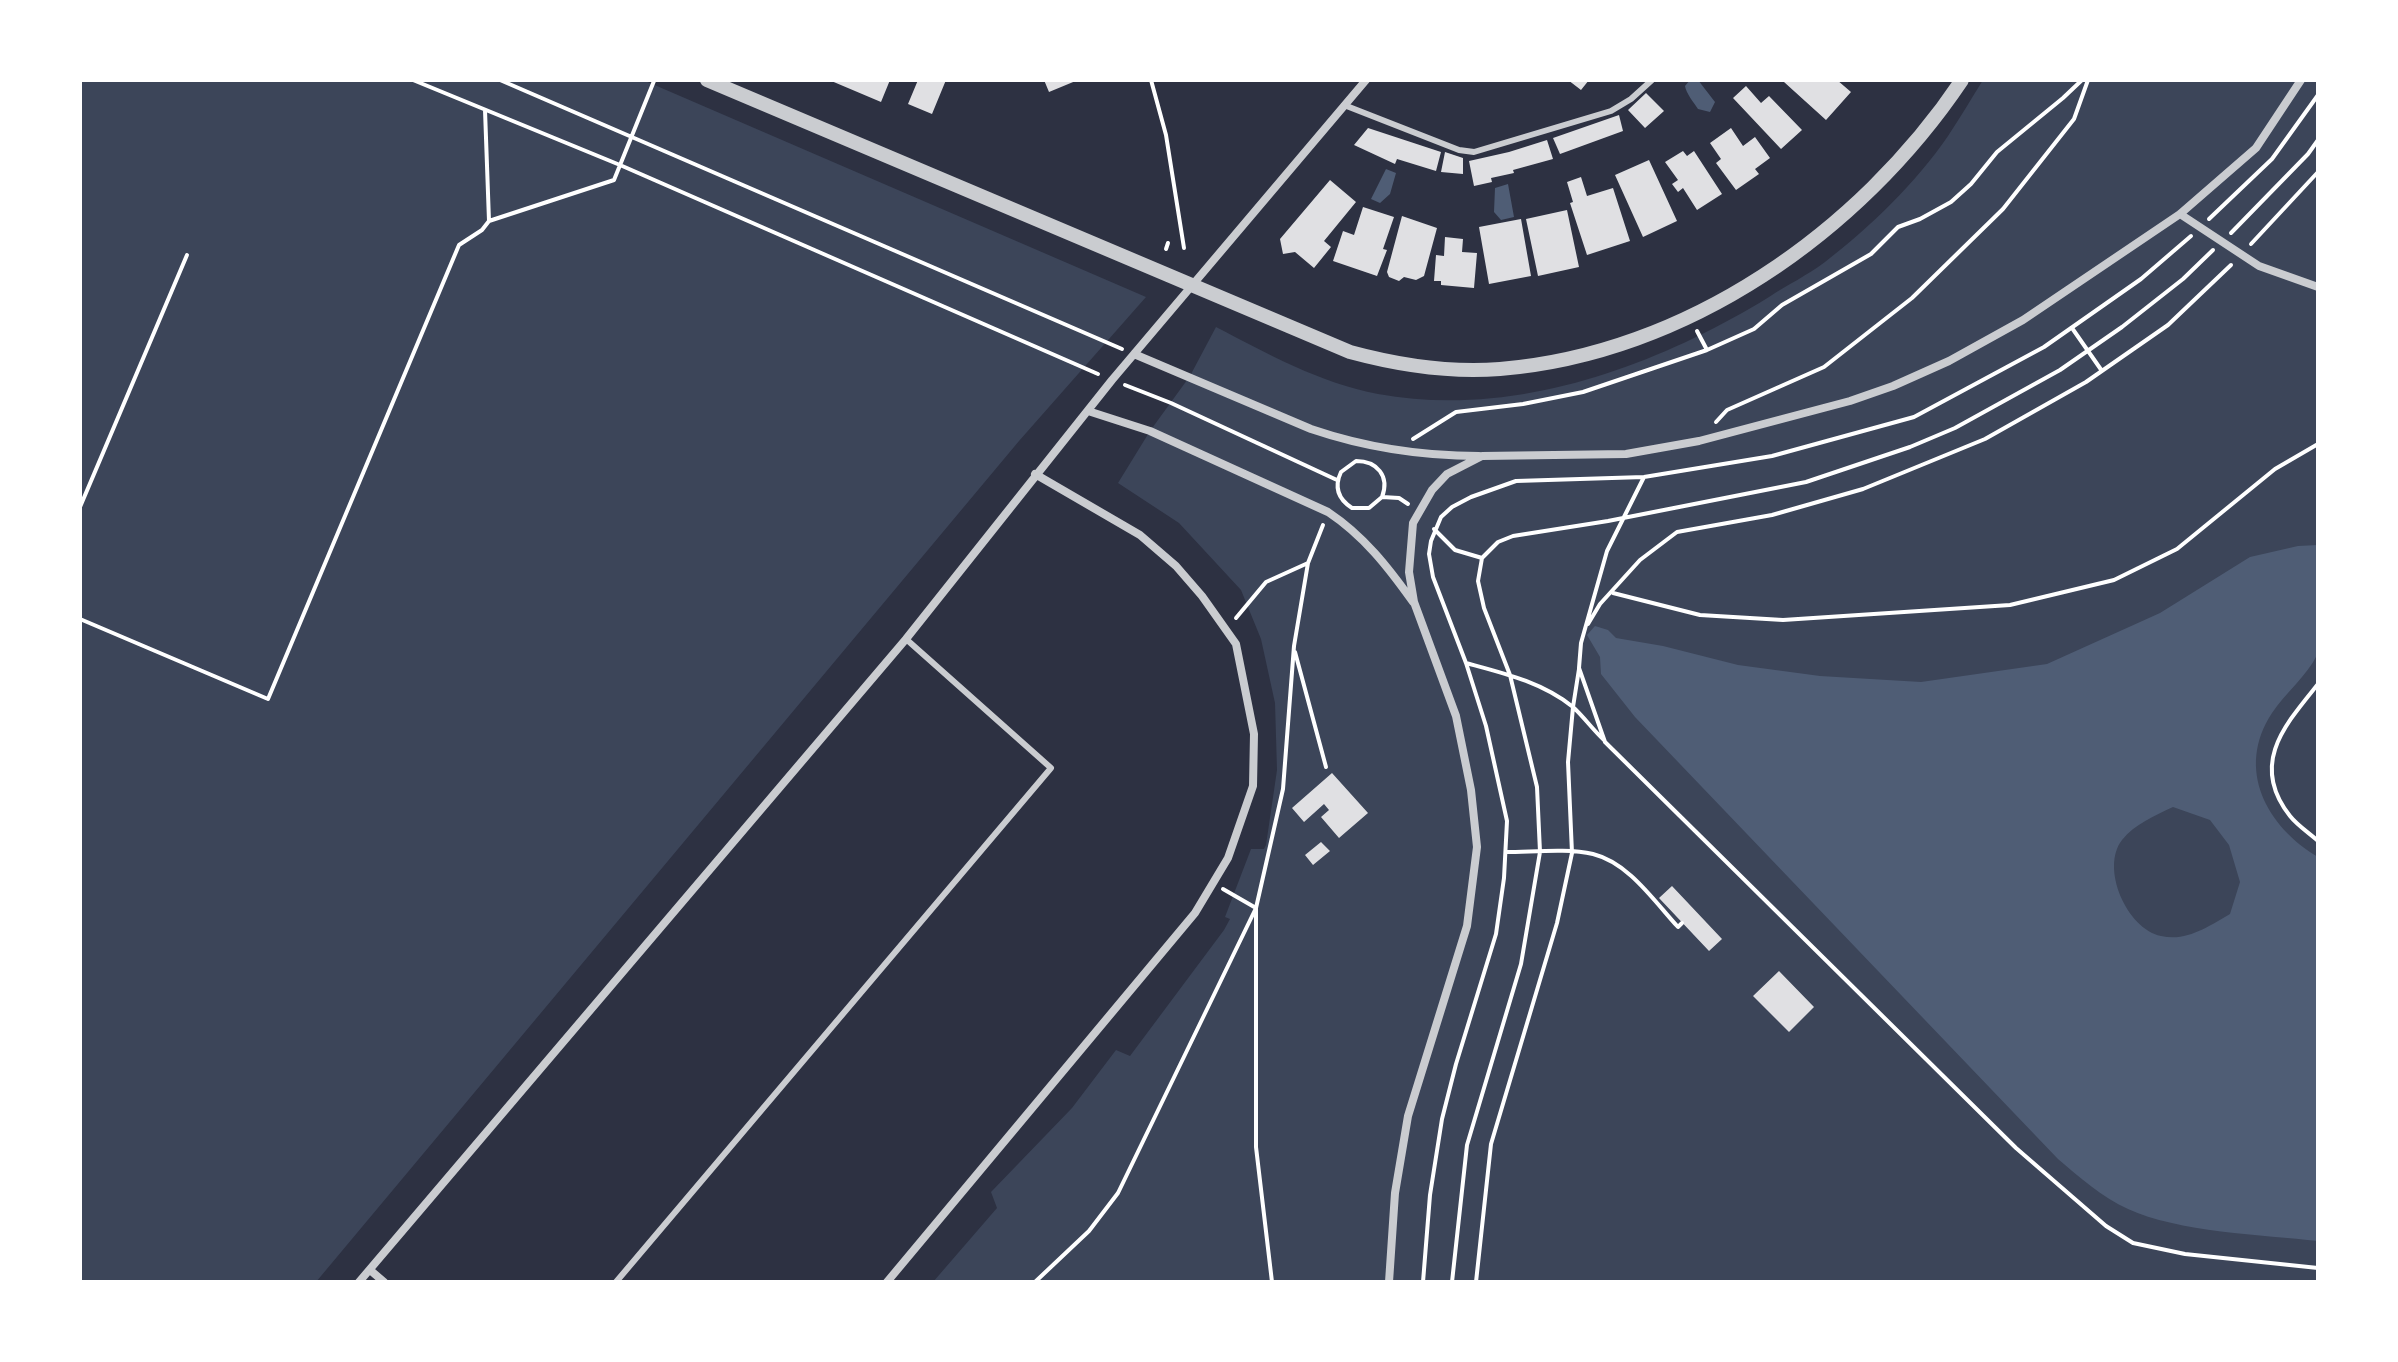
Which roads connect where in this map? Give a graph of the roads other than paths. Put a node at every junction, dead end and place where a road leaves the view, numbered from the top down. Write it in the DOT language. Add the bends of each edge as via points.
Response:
graph roads {
  1 [pos="707,80"];
  2 [pos="1366,80"];
  3 [pos="1652,80"];
  4 [pos="1962,80"];
  5 [pos="2301,80"];
  6 [pos="1344,105"];
  7 [pos="2180,214"];
  8 [pos="1191,286"];
  9 [pos="2318,287"];
  10 [pos="1134,354"];
  11 [pos="1088,411"];
  12 [pos="1482,456"];
  13 [pos="1035,474"];
  14 [pos="1414,602"];
  15 [pos="906,639"];
  16 [pos="370,1270"];
  17 [pos="359,1282"];
  18 [pos="384,1282"];
  19 [pos="616,1282"];
  20 [pos="887,1282"];
  21 [pos="1389,1282"];
  1 -- 8 [label="street"];
  2 -- 6 [label="street"];
  3 -- 6 [label="lane" via="1611,111 1474,152"];
  4 -- 8 [label="street" via="1879,183 1809,244 1680,320 1583,354 1487,369 1382,361"];
  5 -- 7 [label="street" via="2256,148"];
  6 -- 8 [label="street"];
  7 -- 9 [label="street" via="2241,255"];
  7 -- 12 [label="street" via="2023,320 1949,361 1850,401 1699,441 1626,454"];
  8 -- 10 [label="street"];
  10 -- 11 [label="street"];
  10 -- 12 [label="street" via="1340,439"];
  11 -- 13 [label="street"];
  11 -- 14 [label="street" via="1150,431 1328,512 1375,551"];
  12 -- 14 [label="street" via="1447,474 1419,510 1410,546"];
  13 -- 15 [label="street"];
  13 -- 20 [label="street" via="1140,535 1176,566 1236,644 1254,734 1253,786 1228,858 1195,913"];
  14 -- 21 [label="street" via="1456,716 1477,847 1467,926 1408,1116 1395,1193"];
  15 -- 16 [label="street"];
  15 -- 19 [label="lane" via="1051,768"];
  16 -- 17 [label="street"];
  16 -- 18 [label="street"];
}
